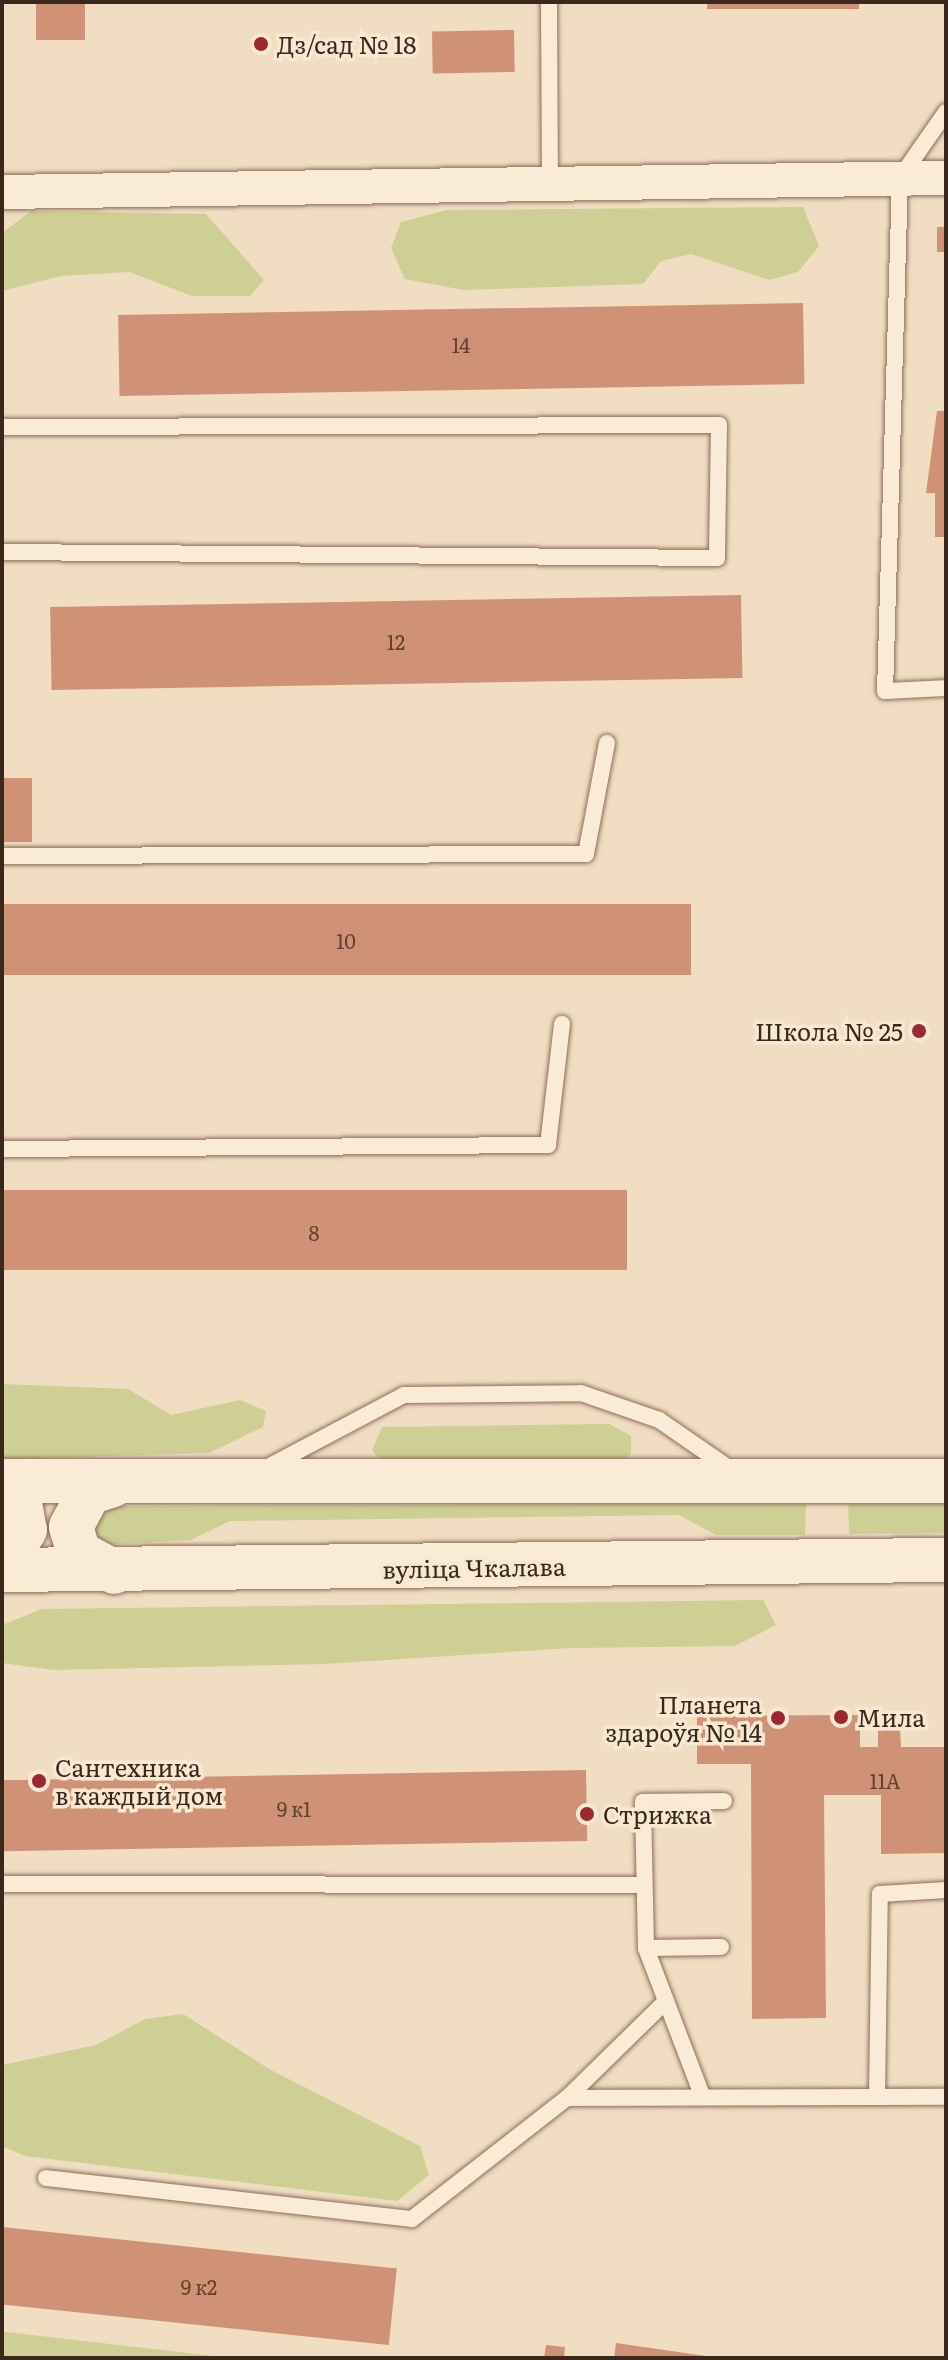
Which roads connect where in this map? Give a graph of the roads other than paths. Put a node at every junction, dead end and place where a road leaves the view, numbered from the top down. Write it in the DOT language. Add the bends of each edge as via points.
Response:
graph roads {
  1 [pos="549,2"];
  2 [pos="946,112"];
  3 [pos="900,178"];
  4 [pos="946,178"];
  5 [pos="550,183"];
  6 [pos="2,192"];
  7 [pos="2,427"];
  8 [pos="2,552"];
  9 [pos="946,688"];
  10 [pos="607,743"];
  11 [pos="2,856"];
  12 [pos="562,1024"];
  13 [pos="2,1149"];
  14 [pos="946,1481"];
  15 [pos="751,1483"];
  16 [pos="2,1484"];
  17 [pos="113,1485"];
  18 [pos="233,1486"];
  19 [pos="946,1560"];
  20 [pos="2,1568"];
  21 [pos="114,1572"];
  22 [pos="724,1801"];
  23 [pos="2,1884"];
  24 [pos="642,1885"];
  25 [pos="946,1890"];
  26 [pos="721,1947"];
  27 [pos="646,1948"];
  28 [pos="663,2004"];
  29 [pos="702,2095"];
  30 [pos="877,2097"];
  31 [pos="946,2097"];
  32 [pos="567,2098"];
  33 [pos="46,2178"];
  1 -- 5 [label="lane"];
  2 -- 3 [label="lane"];
  3 -- 4 [label="street"];
  3 -- 5 [label="street"];
  3 -- 9 [label="lane" via="885,691"];
  5 -- 6 [label="street"];
  7 -- 8 [label="lane" via="719,425 717,558"];
  10 -- 11 [label="lane" via="586,854"];
  12 -- 13 [label="lane" via="548,1145"];
  14 -- 15 [label="main road"];
  15 -- 18 [label="main road"];
  15 -- 18 [label="lane" via="659,1420 581,1393 404,1395"];
  16 -- 17 [label="main road"];
  16 -- 20 [label="main road" via="20,1503 25,1530"];
  17 -- 18 [label="main road"];
  17 -- 21 [label="main road" via="89,1493 71,1527 79,1553"];
  19 -- 21 [label="main road, вуліца Чкалава"];
  20 -- 21 [label="main road, вуліца Чкалава"];
  22 -- 24 [label="lane" via="643,1802"];
  23 -- 24 [label="lane"];
  24 -- 27 [label="lane"];
  25 -- 30 [label="lane" via="880,1894"];
  26 -- 27 [label="lane"];
  27 -- 28 [label="lane"];
  28 -- 29 [label="lane"];
  28 -- 32 [label="lane"];
  29 -- 30 [label="lane"];
  29 -- 32 [label="lane"];
  30 -- 31 [label="lane"];
  32 -- 33 [label="lane" via="412,2219"];
}
